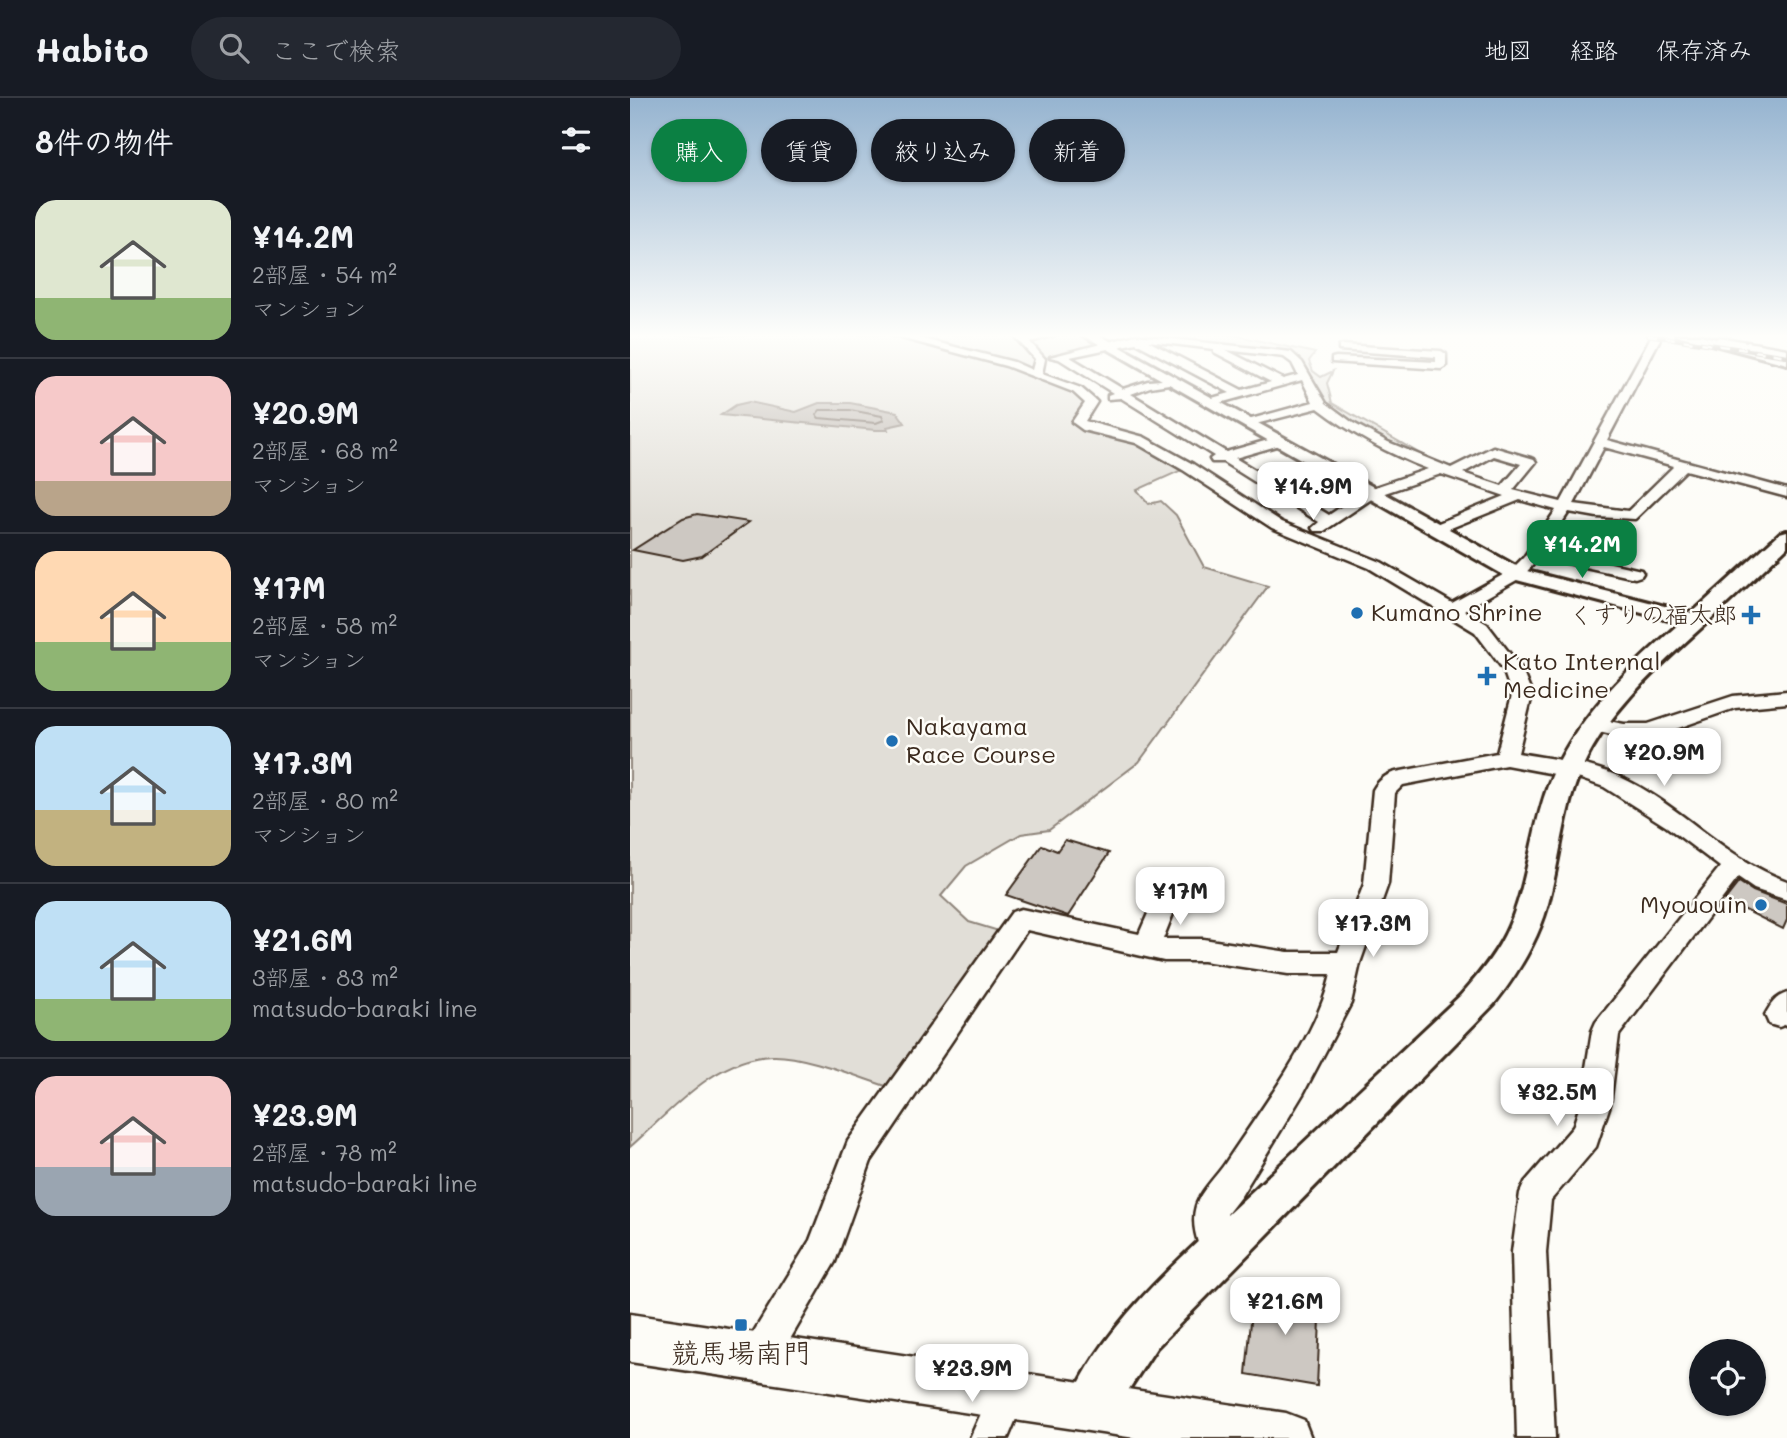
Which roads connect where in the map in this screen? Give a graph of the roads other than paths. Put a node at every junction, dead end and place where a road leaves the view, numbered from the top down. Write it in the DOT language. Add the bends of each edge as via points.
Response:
graph roads {
  1 [pos="1086,398"];
  2 [pos="1109,398"];
  3 [pos="1129,398"];
  4 [pos="1201,398"];
  5 [pos="1227,398"];
  6 [pos="1315,398"];
  7 [pos="1624,398"];
  8 [pos="1091,402"];
  9 [pos="1209,402"];
  10 [pos="1320,404"];
  11 [pos="1248,424"];
  12 [pos="1279,441"];
  13 [pos="1600,442"];
  14 [pos="1224,457"];
  15 [pos="1684,465"];
  16 [pos="1188,467"];
  17 [pos="1448,471"];
  18 [pos="1371,493"];
  19 [pos="1787,493"];
  20 [pos="1511,494"];
  21 [pos="1565,507"];
  22 [pos="1328,521"];
  23 [pos="1436,529"];
  24 [pos="1787,537"];
  25 [pos="1304,538"];
  26 [pos="1536,551"];
  27 [pos="1635,573"];
  28 [pos="1516,574"];
  29 [pos="1452,610"];
  30 [pos="1703,615"];
  31 [pos="1787,697"];
  32 [pos="1594,724"];
  33 [pos="1506,758"];
  34 [pos="1568,770"];
  35 [pos="1735,865"];
  36 [pos="1170,891"];
  37 [pos="1787,891"];
  38 [pos="1147,946"];
  39 [pos="1347,963"];
  40 [pos="1217,1252"];
  41 [pos="630,1338"];
  42 [pos="758,1360"];
  43 [pos="1009,1393"];
  44 [pos="1092,1405"];
  45 [pos="989,1438"];
  46 [pos="1286,1438"];
  47 [pos="1536,1438"];
  1 -- 8 [label="street"];
  2 -- 8 [label="street"];
  3 -- 14 [label="street"];
  4 -- 9 [label="street"];
  5 -- 9 [label="street"];
  6 -- 10 [label="street"];
  7 -- 13 [label="street"];
  8 -- 16 [label="street" via="1079,422 1140,440"];
  9 -- 11 [label="street"];
  10 -- 11 [label="street"];
  10 -- 17 [label="street" via="1362,435"];
  11 -- 12 [label="street"];
  12 -- 14 [label="street"];
  12 -- 18 [label="street"];
  13 -- 15 [label="street"];
  13 -- 21 [label="street"];
  14 -- 16 [label="street"];
  14 -- 22 [label="street"];
  15 -- 19 [label="street"];
  15 -- 21 [label="street" via="1636,514"];
  16 -- 25 [label="street"];
  17 -- 18 [label="street"];
  17 -- 20 [label="street"];
  17 -- 20 [label="street" via="1493,451 1529,462"];
  18 -- 22 [label="street"];
  18 -- 23 [label="street"];
  20 -- 21 [label="street"];
  20 -- 23 [label="street"];
  21 -- 26 [label="street"];
  22 -- 25 [label="street"];
  23 -- 28 [label="street"];
  24 -- 30 [label="street"];
  25 -- 29 [label="street" via="1375,565"];
  26 -- 27 [label="street"];
  26 -- 28 [label="street"];
  28 -- 29 [label="street"];
  28 -- 30 [label="street"];
  29 -- 33 [label="street" via="1481,628 1512,667 1522,695"];
  30 -- 32 [label="street" via="1632,678"];
  31 -- 32 [label="street" via="1733,702 1650,730"];
  32 -- 34 [label="street"];
  33 -- 34 [label="street"];
  33 -- 39 [label="street" via="1396,779 1384,790 1376,884"];
  34 -- 35 [label="street" via="1612,782"];
  34 -- 40 [label="street" via="1535,898 1510,959 1472,1006"];
  35 -- 37 [label="street"];
  35 -- 47 [label="street" via="1606,1031 1595,1105 1585,1136 1536,1193 1529,1252"];
  36 -- 38 [label="street"];
  38 -- 39 [label="street" via="1288,964"];
  38 -- 42 [label="street" via="1021,919 859,1152 823,1250"];
  39 -- 40 [label="street" via="1332,1015 1211,1209"];
  40 -- 44 [label="street" via="1140,1332"];
  41 -- 42 [label="main road"];
  42 -- 43 [label="main road"];
  43 -- 44 [label="main road"];
  43 -- 45 [label="street"];
  44 -- 46 [label="main road"];
}
